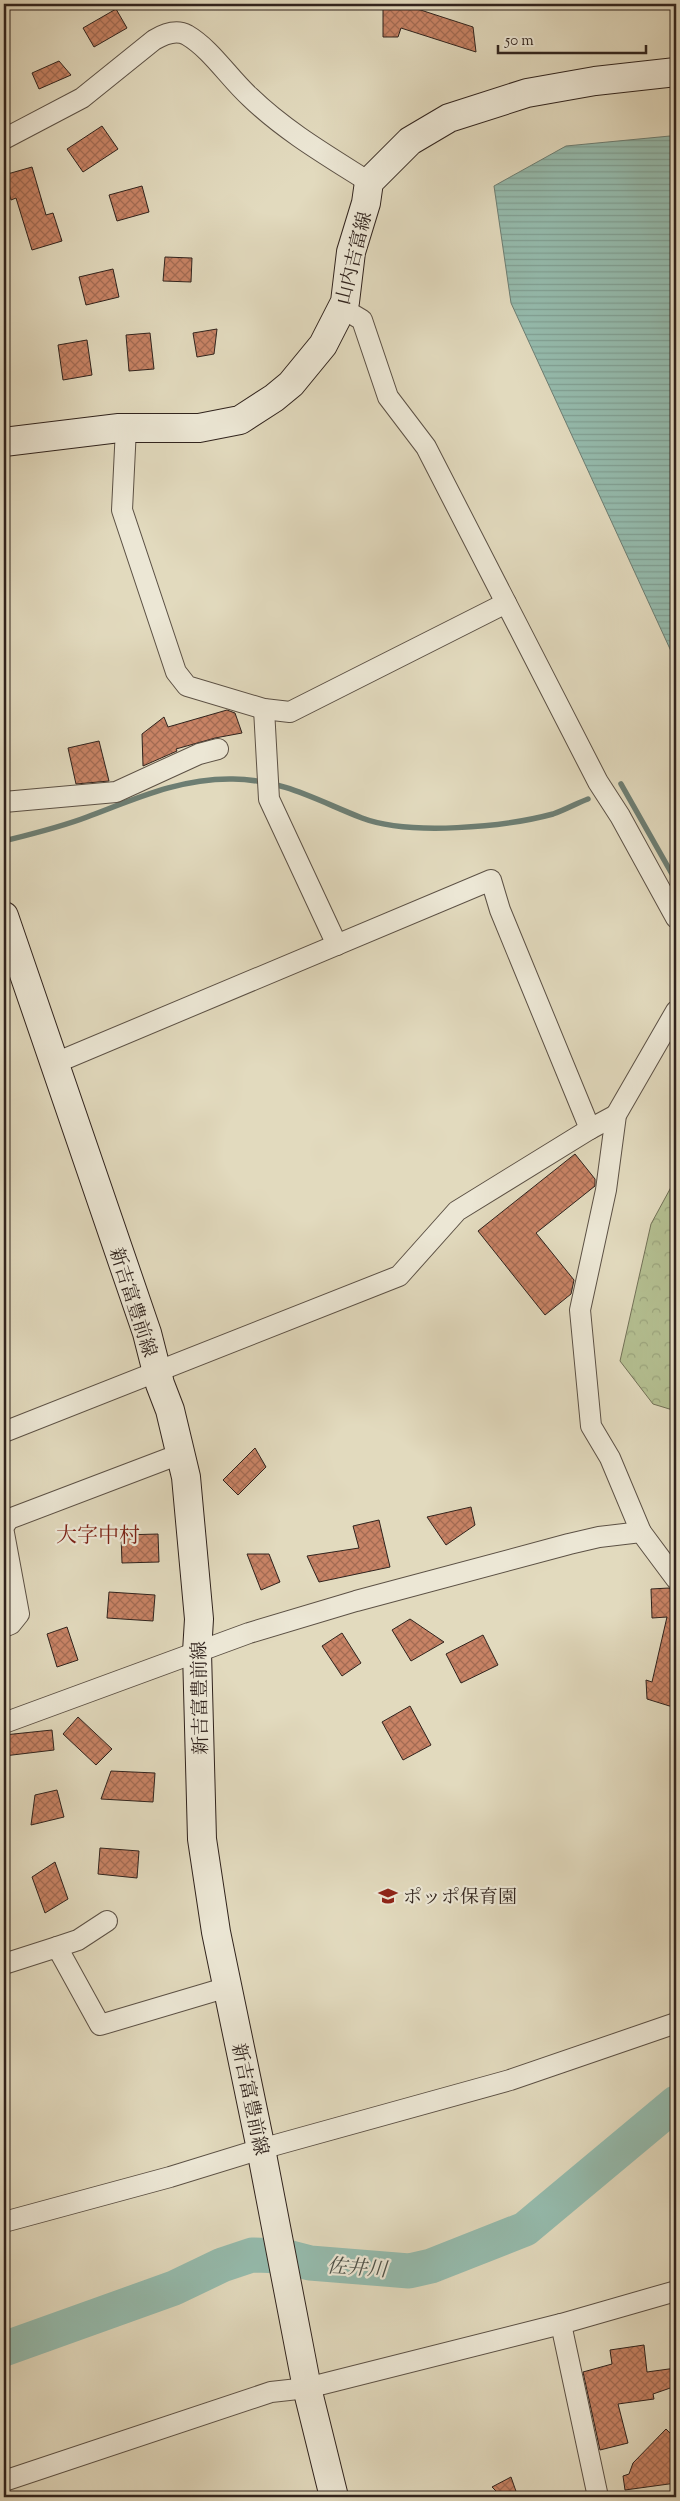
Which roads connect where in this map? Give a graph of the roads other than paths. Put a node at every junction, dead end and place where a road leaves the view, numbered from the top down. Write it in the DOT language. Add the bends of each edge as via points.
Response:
graph roads {
  1 [pos="676,72"];
  2 [pos="4,139"];
  3 [pos="369,182"];
  4 [pos="342,308"];
  5 [pos="126,428"];
  6 [pos="4,442"];
  7 [pos="506,603"];
  8 [pos="264,709"];
  9 [pos="218,749"];
  10 [pos="4,802"];
  11 [pos="4,916"];
  12 [pos="676,918"];
  13 [pos="338,945"];
  14 [pos="676,1011"];
  15 [pos="54,1064"];
  16 [pos="616,1115"];
  17 [pos="590,1129"];
  18 [pos="157,1372"];
  19 [pos="4,1432"];
  20 [pos="180,1454"];
  21 [pos="4,1526"];
  22 [pos="641,1532"];
  23 [pos="4,1533"];
  24 [pos="676,1579"];
  25 [pos="4,1627"];
  26 [pos="197,1652"];
  27 [pos="4,1723"];
  28 [pos="107,1921"];
  29 [pos="58,1947"];
  30 [pos="4,1964"];
  31 [pos="228,1987"];
  32 [pos="676,2023"];
  33 [pos="261,2149"];
  34 [pos="4,2222"];
  35 [pos="676,2291"];
  36 [pos="561,2324"];
  37 [pos="307,2388"];
  38 [pos="4,2481"];
  39 [pos="334,2497"];
  40 [pos="598,2497"];
  1 -- 3 [label="main road" via="560,86 448,118 410,141"];
  2 -- 3 [label="street" via="82,98 154,40 178,32 197,43 250,98 292,133"];
  3 -- 4 [label="main road, 山内吉富線" via="351,252"];
  4 -- 5 [label="main road, 山内吉富線" via="323,345 291,384 240,420 199,428"];
  4 -- 7 [label="street" via="362,320 388,397 426,446"];
  5 -- 6 [label="main road, 山内吉富線"];
  5 -- 8 [label="street" via="122,510 176,672 187,686"];
  7 -- 8 [label="street" via="290,712"];
  7 -- 12 [label="street" via="598,782"];
  8 -- 13 [label="street" via="268,799"];
  9 -- 10 [label="street" via="199,754 116,792"];
  11 -- 15 [label="main road, 新吉富豊前線"];
  13 -- 15 [label="street"];
  13 -- 17 [label="street" via="491,880 500,910"];
  14 -- 16 [label="street"];
  15 -- 18 [label="main road, 新吉富豊前線" via="147,1333"];
  16 -- 17 [label="street"];
  16 -- 22 [label="street" via="606,1190 580,1310 591,1426 610,1458"];
  17 -- 18 [label="street" via="457,1211 399,1276"];
  18 -- 19 [label="street"];
  18 -- 20 [label="main road, 新吉富豊前線"];
  20 -- 21 [label="street" via="9,1518"];
  20 -- 26 [label="main road, 新吉富豊前線" via="186,1477 197,1600"];
  22 -- 24 [label="street"];
  22 -- 26 [label="street" via="569,1544 356,1601 248,1633"];
  23 -- 25 [label="street" via="19,1614"];
  26 -- 27 [label="street"];
  26 -- 31 [label="main road, 新吉富豊前線" via="202,1839"];
  28 -- 29 [label="street" via="78,1940"];
  29 -- 30 [label="street"];
  29 -- 31 [label="street" via="100,2025"];
  31 -- 33 [label="main road, 新吉富豊前線"];
  32 -- 33 [label="street" via="510,2080"];
  33 -- 34 [label="street"];
  33 -- 37 [label="main road, 新吉富豊前線"];
  35 -- 36 [label="street"];
  36 -- 37 [label="street"];
  36 -- 40 [label="street"];
  37 -- 38 [label="street" via="271,2392"];
  37 -- 39 [label="main road, 新吉富豊前線"];
}
